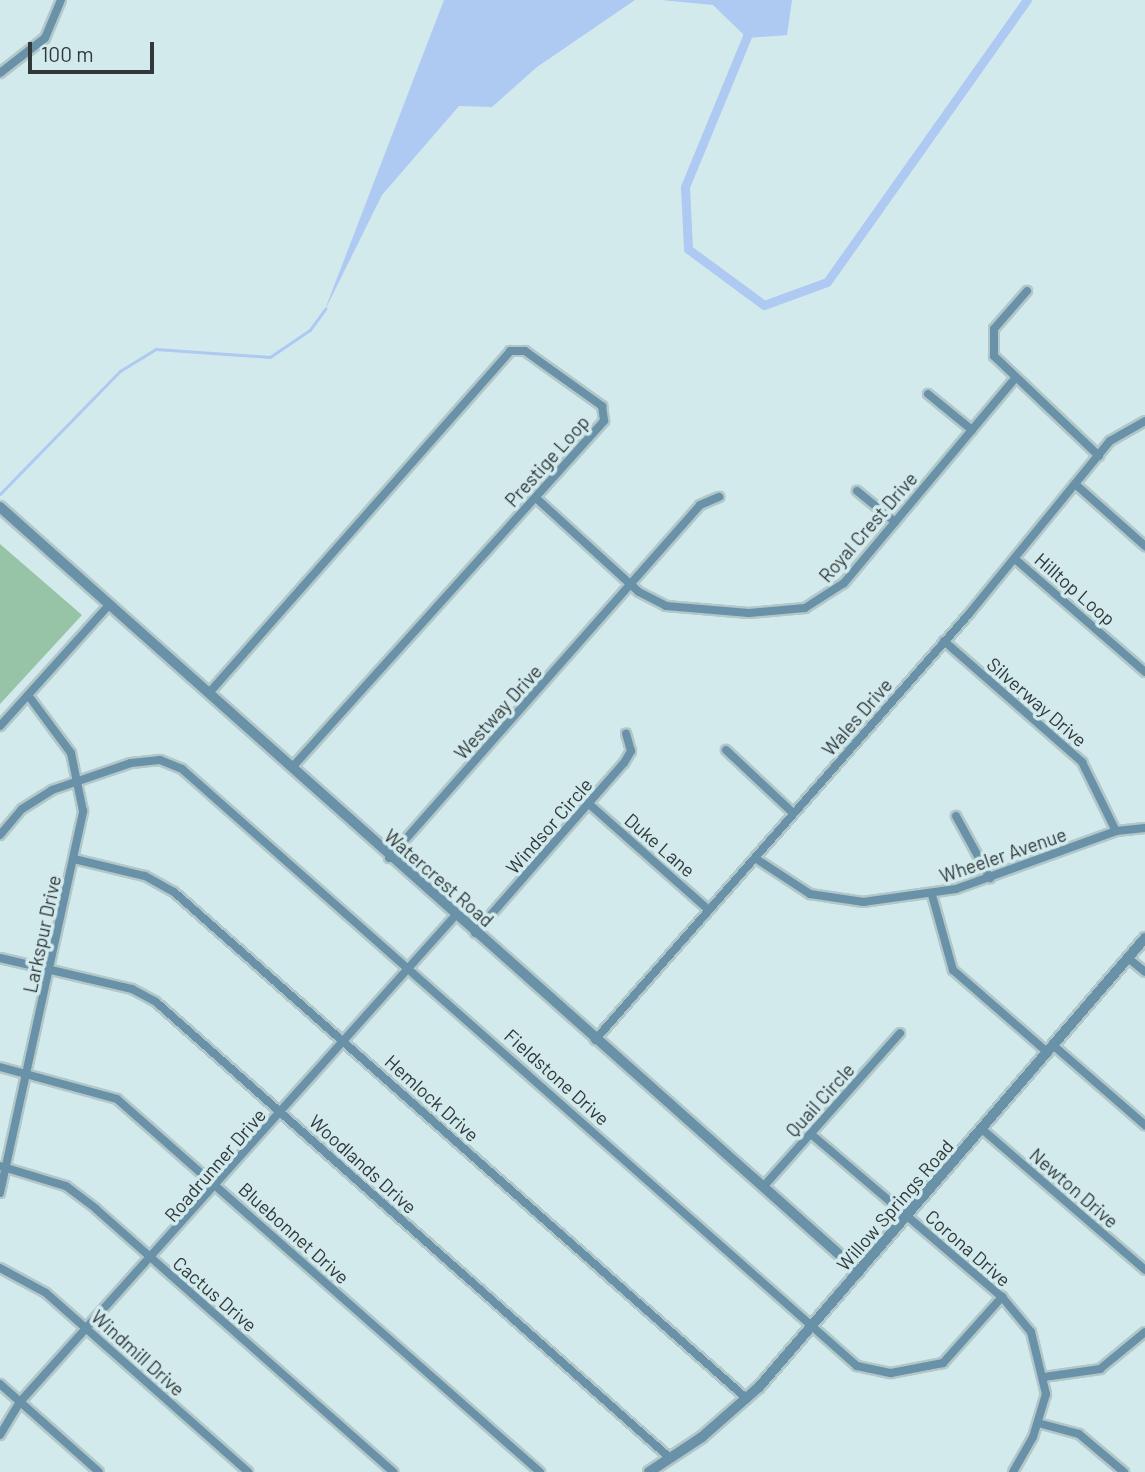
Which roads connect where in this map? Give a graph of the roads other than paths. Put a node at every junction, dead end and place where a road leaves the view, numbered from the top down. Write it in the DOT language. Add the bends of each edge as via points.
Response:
graph roads {
  1 [pos="61,0"];
  2 [pos="0,73"];
  3 [pos="1027,291"];
  4 [pos="1013,381"];
  5 [pos="928,394"];
  6 [pos="1145,421"];
  7 [pos="972,430"];
  8 [pos="1099,456"];
  9 [pos="1074,484"];
  10 [pos="857,491"];
  11 [pos="719,497"];
  12 [pos="536,498"];
  13 [pos="0,507"];
  14 [pos="895,522"];
  15 [pos="1145,546"];
  16 [pos="1015,559"];
  17 [pos="632,585"];
  18 [pos="110,604"];
  19 [pos="944,641"];
  20 [pos="1145,672"];
  21 [pos="209,693"];
  22 [pos="27,695"];
  23 [pos="0,726"];
  24 [pos="626,734"];
  25 [pos="726,750"];
  26 [pos="292,767"];
  27 [pos="79,781"];
  28 [pos="589,804"];
  29 [pos="793,813"];
  30 [pos="956,816"];
  31 [pos="1145,828"];
  32 [pos="1116,831"];
  33 [pos="0,835"];
  34 [pos="755,858"];
  35 [pos="74,859"];
  36 [pos="388,859"];
  37 [pos="990,878"];
  38 [pos="932,895"];
  39 [pos="709,910"];
  40 [pos="455,916"];
  41 [pos="475,933"];
  42 [pos="1145,938"];
  43 [pos="0,958"];
  44 [pos="1128,958"];
  45 [pos="410,967"];
  46 [pos="50,971"];
  47 [pos="1145,972"];
  48 [pos="900,1033"];
  49 [pos="595,1040"];
  50 [pos="343,1041"];
  51 [pos="1051,1049"];
  52 [pos="0,1067"];
  53 [pos="28,1073"];
  54 [pos="282,1112"];
  55 [pos="1145,1125"];
  56 [pos="983,1130"];
  57 [pos="811,1134"];
  58 [pos="3,1166"];
  59 [pos="217,1185"];
  60 [pos="763,1187"];
  61 [pos="0,1193"];
  62 [pos="908,1216"];
  63 [pos="153,1260"];
  64 [pos="0,1268"];
  65 [pos="1145,1270"];
  66 [pos="859,1272"];
  67 [pos="1002,1297"];
  68 [pos="811,1326"];
  69 [pos="89,1331"];
  70 [pos="1145,1332"];
  71 [pos="1044,1377"];
  72 [pos="0,1384"];
  73 [pos="747,1399"];
  74 [pos="20,1402"];
  75 [pos="1038,1423"];
  76 [pos="0,1435"];
  77 [pos="670,1458"];
  78 [pos="99,1472"];
  79 [pos="248,1472"];
  80 [pos="393,1472"];
  81 [pos="540,1472"];
  82 [pos="649,1472"];
  83 [pos="1013,1472"];
  84 [pos="1124,1472"];
  1 -- 2 [label="street" via="44,38"];
  3 -- 4 [label="street" via="990,342"];
  4 -- 7 [label="street, Royal Crest Drive"];
  4 -- 8 [label="street"];
  5 -- 7 [label="street"];
  6 -- 8 [label="street, Wales Drive" via="1110,441"];
  7 -- 14 [label="street, Royal Crest Drive"];
  8 -- 9 [label="street, Wales Drive"];
  9 -- 15 [label="street"];
  9 -- 16 [label="street, Wales Drive"];
  10 -- 14 [label="street"];
  11 -- 17 [label="street, Westway Drive" via="700,505"];
  12 -- 17 [label="street, Royal Crest Drive"];
  12 -- 21 [label="street, Prestige Loop" via="606,413 517,349"];
  12 -- 26 [label="street, Prestige Loop"];
  13 -- 18 [label="street, Watercrest Road"];
  14 -- 17 [label="street, Royal Crest Drive" via="844,583 805,608 698,612 666,606"];
  16 -- 19 [label="street, Wales Drive"];
  16 -- 20 [label="street, Hilltop Loop"];
  17 -- 36 [label="street, Westway Drive"];
  18 -- 21 [label="street, Watercrest Road"];
  18 -- 22 [label="street"];
  19 -- 29 [label="street, Wales Drive"];
  19 -- 32 [label="street, Silverway Drive" via="1082,762"];
  21 -- 26 [label="street, Watercrest Road"];
  22 -- 23 [label="street"];
  22 -- 27 [label="street, Larkspur Drive" via="57,727"];
  24 -- 28 [label="street, Windsor Circle" via="631,751"];
  25 -- 29 [label="street"];
  26 -- 36 [label="street, Watercrest Road"];
  27 -- 33 [label="street, Fieldstone Drive" via="22,809"];
  27 -- 35 [label="street, Larkspur Drive" via="83,811"];
  27 -- 45 [label="street, Fieldstone Drive" via="153,760 182,769"];
  28 -- 39 [label="street, Duke Lane"];
  28 -- 41 [label="street, Windsor Circle"];
  29 -- 34 [label="street, Wales Drive"];
  30 -- 37 [label="street"];
  31 -- 32 [label="street, Wheeler Avenue"];
  32 -- 37 [label="street, Wheeler Avenue"];
  34 -- 38 [label="street, Wheeler Avenue" via="794,886 838,902"];
  34 -- 39 [label="street, Wales Drive"];
  35 -- 46 [label="street, Larkspur Drive"];
  35 -- 50 [label="street, Hemlock Drive" via="145,876 174,892"];
  36 -- 40 [label="street, Watercrest Road"];
  37 -- 38 [label="street, Wheeler Avenue"];
  38 -- 51 [label="street" via="953,970"];
  39 -- 49 [label="street, Wales Drive"];
  40 -- 41 [label="street, Watercrest Road"];
  40 -- 45 [label="street, Roadrunner Drive"];
  41 -- 49 [label="street, Watercrest Road"];
  42 -- 44 [label="street, Willow Springs Road"];
  43 -- 46 [label="street, Woodlands Drive"];
  44 -- 47 [label="street"];
  44 -- 51 [label="street, Willow Springs Road"];
  45 -- 50 [label="street, Roadrunner Drive"];
  45 -- 68 [label="street, Fieldstone Drive"];
  46 -- 53 [label="street, Larkspur Drive"];
  46 -- 54 [label="street, Woodlands Drive" via="132,989 156,1002"];
  48 -- 57 [label="street, Quail Circle"];
  49 -- 60 [label="street, Watercrest Road"];
  50 -- 54 [label="street, Roadrunner Drive"];
  50 -- 73 [label="street, Hemlock Drive"];
  51 -- 55 [label="street"];
  51 -- 56 [label="street, Willow Springs Road"];
  52 -- 53 [label="street, Bluebonnet Drive"];
  53 -- 58 [label="street, Larkspur Drive"];
  53 -- 59 [label="street, Bluebonnet Drive" via="117,1099"];
  54 -- 59 [label="street, Roadrunner Drive"];
  54 -- 77 [label="street, Woodlands Drive"];
  56 -- 62 [label="street, Willow Springs Road"];
  56 -- 65 [label="street, Newton Drive"];
  57 -- 60 [label="street, Quail Circle"];
  57 -- 62 [label="street, Corona Drive"];
  58 -- 61 [label="street, Larkspur Drive"];
  58 -- 63 [label="street, Cactus Drive" via="66,1186"];
  59 -- 63 [label="street, Roadrunner Drive"];
  59 -- 81 [label="street, Bluebonnet Drive"];
  60 -- 66 [label="street, Watercrest Road"];
  62 -- 66 [label="street, Willow Springs Road"];
  62 -- 67 [label="street, Corona Drive"];
  63 -- 69 [label="street, Roadrunner Drive"];
  63 -- 80 [label="street, Cactus Drive"];
  64 -- 69 [label="street, Windmill Drive" via="33,1283"];
  66 -- 68 [label="street, Willow Springs Road"];
  67 -- 68 [label="street, Fieldstone Drive" via="950,1358 891,1373 857,1366"];
  67 -- 71 [label="street, Corona Drive" via="1031,1332"];
  68 -- 73 [label="street, Willow Springs Road"];
  69 -- 74 [label="street, Roadrunner Drive"];
  69 -- 79 [label="street, Windmill Drive"];
  70 -- 71 [label="street" via="1100,1369"];
  71 -- 75 [label="street"];
  72 -- 74 [label="street"];
  73 -- 77 [label="street, Willow Springs Road"];
  74 -- 76 [label="street, Roadrunner Drive"];
  74 -- 78 [label="street"];
  75 -- 83 [label="street"];
  75 -- 84 [label="street" via="1079,1434"];
  77 -- 82 [label="street, Willow Springs Road"];
}
